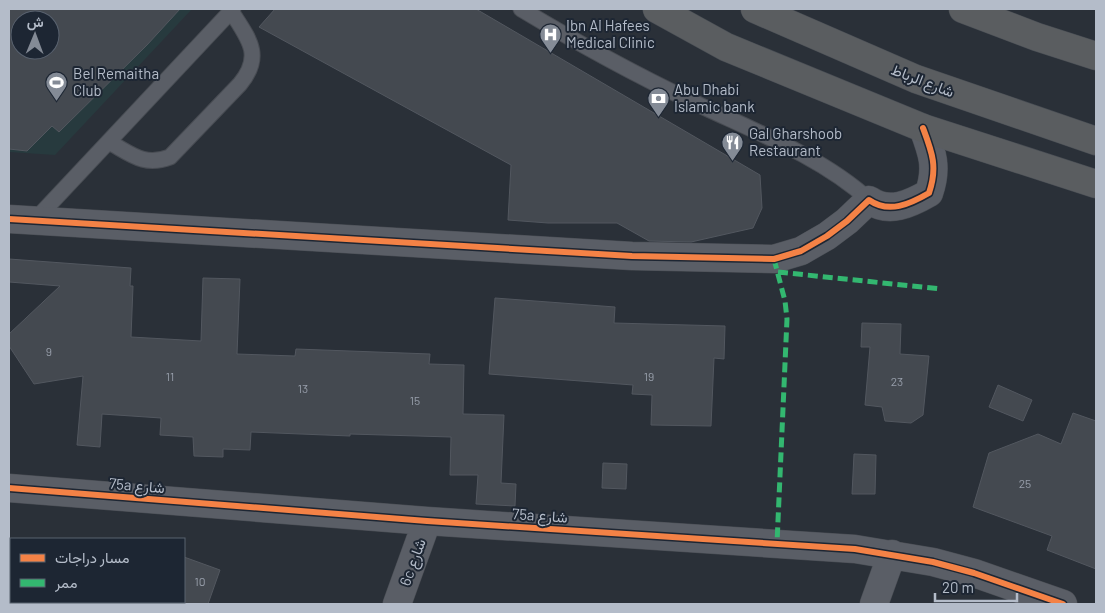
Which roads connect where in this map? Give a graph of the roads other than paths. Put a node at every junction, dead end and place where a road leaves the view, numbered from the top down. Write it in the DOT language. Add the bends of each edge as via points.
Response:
graph roads {
  1 [pos="520,9"];
  2 [pos="657,9"];
  3 [pos="755,9"];
  4 [pos="963,9"];
  5 [pos="232,10"];
  6 [pos="1096,56"];
  7 [pos="924,128"];
  8 [pos="1096,141"];
  9 [pos="109,142"];
  10 [pos="1096,184"];
  11 [pos="869,200"];
  12 [pos="9,218"];
  13 [pos="35,220"];
  14 [pos="9,488"];
  15 [pos="427,521"];
  16 [pos="892,554"];
  17 [pos="398,604"];
  18 [pos="874,604"];
  19 [pos="1063,604"];
  1 -- 11 [label="lane" via="625,68 805,156 843,179"];
  2 -- 7 [label="highway" via="726,47"];
  3 -- 8 [label="highway, شارع الرباط" via="916,79"];
  4 -- 6 [label="highway"];
  5 -- 9 [label="lane"];
  5 -- 9 [label="lane" via="252,48 249,74 240,84 170,157 147,161"];
  7 -- 10 [label="highway"];
  7 -- 11 [label="street" via="934,166 928,193 904,206 882,206"];
  9 -- 13 [label="lane"];
  11 -- 13 [label="street" via="827,236 801,251 774,259 632,256"];
  12 -- 13 [label="street"];
  14 -- 15 [label="street, 75a شارع"];
  15 -- 16 [label="street, 75a شارع" via="815,545"];
  15 -- 17 [label="street, 6c شارع"];
  16 -- 18 [label="street"];
  16 -- 19 [label="street, 75a شارع" via="974,573"];
}
